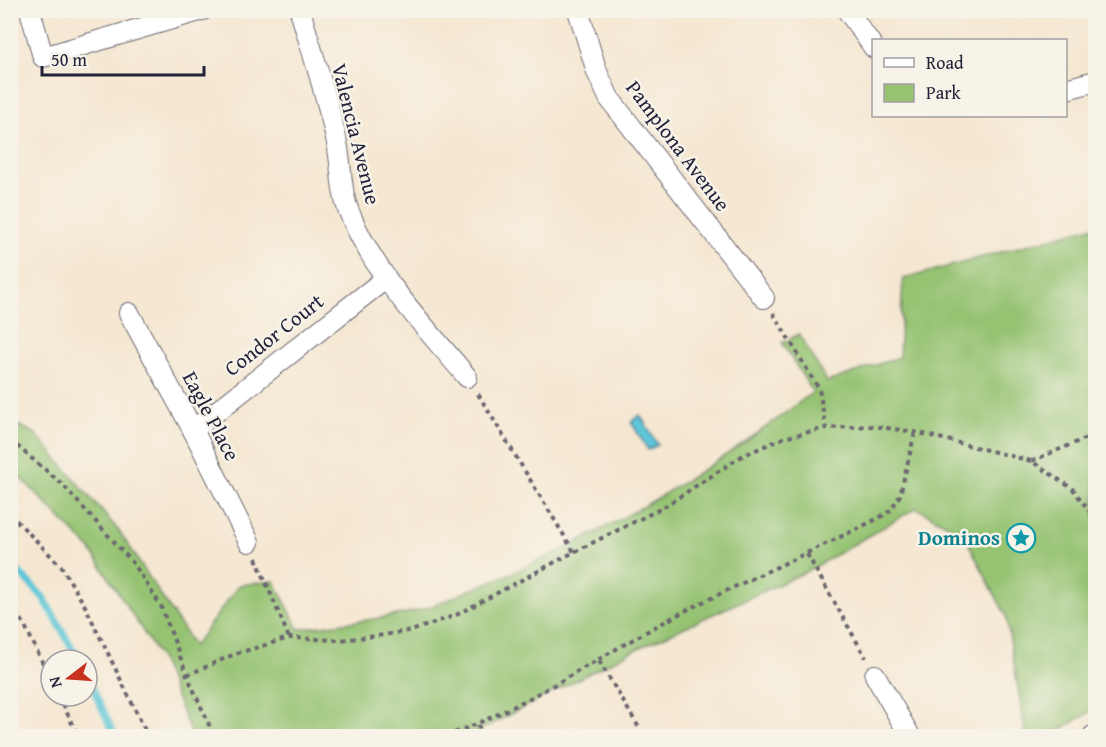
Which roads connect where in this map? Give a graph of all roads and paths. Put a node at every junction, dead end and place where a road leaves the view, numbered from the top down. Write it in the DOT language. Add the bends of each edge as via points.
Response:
graph roads {
  1 [pos="30,10"];
  2 [pos="203,10"];
  3 [pos="300,10"];
  4 [pos="578,10"];
  5 [pos="847,10"];
  6 [pos="872,47"];
  7 [pos="1095,81"];
  8 [pos="1067,88"];
  9 [pos="386,279"];
  10 [pos="764,298"];
  11 [pos="129,314"];
  12 [pos="467,376"];
  13 [pos="826,428"];
  14 [pos="193,430"];
  15 [pos="915,432"];
  16 [pos="1095,434"];
  17 [pos="10,440"];
  18 [pos="1031,461"];
  19 [pos="10,514"];
  20 [pos="1095,520"];
  21 [pos="249,542"];
  22 [pos="574,552"];
  23 [pos="807,554"];
  24 [pos="10,605"];
  25 [pos="289,638"];
  26 [pos="39,655"];
  27 [pos="599,661"];
  28 [pos="187,675"];
  29 [pos="875,675"];
  30 [pos="65,708"];
  31 [pos="478,725"];
  32 [pos="78,736"];
  33 [pos="148,736"];
  34 [pos="214,736"];
  35 [pos="446,736"];
  36 [pos="482,736"];
  37 [pos="644,736"];
  38 [pos="910,736"];
  1 -- 2 [label="street" via="43,57"];
  3 -- 9 [label="street, Valencia Avenue" via="337,143 349,212"];
  4 -- 10 [label="street, Pamplona Avenue" via="609,98"];
  5 -- 6 [label="street"];
  7 -- 8 [label="street"];
  9 -- 12 [label="street, Valencia Avenue"];
  9 -- 14 [label="street, Condor Court"];
  10 -- 13 [label="path" via="819,389"];
  11 -- 14 [label="street, Eagle Place"];
  12 -- 22 [label="path"];
  13 -- 15 [label="path" via="873,426"];
  13 -- 22 [label="path" via="783,438 742,456 662,508"];
  14 -- 21 [label="street, Eagle Place"];
  15 -- 18 [label="path"];
  15 -- 23 [label="path" via="900,495 891,510"];
  16 -- 18 [label="path"];
  17 -- 28 [label="path" via="61,483 134,564 161,606"];
  18 -- 20 [label="path" via="1072,489"];
  19 -- 33 [label="path" via="61,566 85,606"];
  21 -- 25 [label="path"];
  22 -- 25 [label="path" via="456,615 414,630 340,640"];
  23 -- 27 [label="path" via="684,612"];
  23 -- 29 [label="path"];
  24 -- 26 [label="path"];
  25 -- 28 [label="path" via="236,654"];
  27 -- 31 [label="path"];
  27 -- 37 [label="path"];
  28 -- 34 [label="path"];
  29 -- 38 [label="street"];
  30 -- 32 [label="path"];
  31 -- 35 [label="path"];
  31 -- 36 [label="path"];
}
